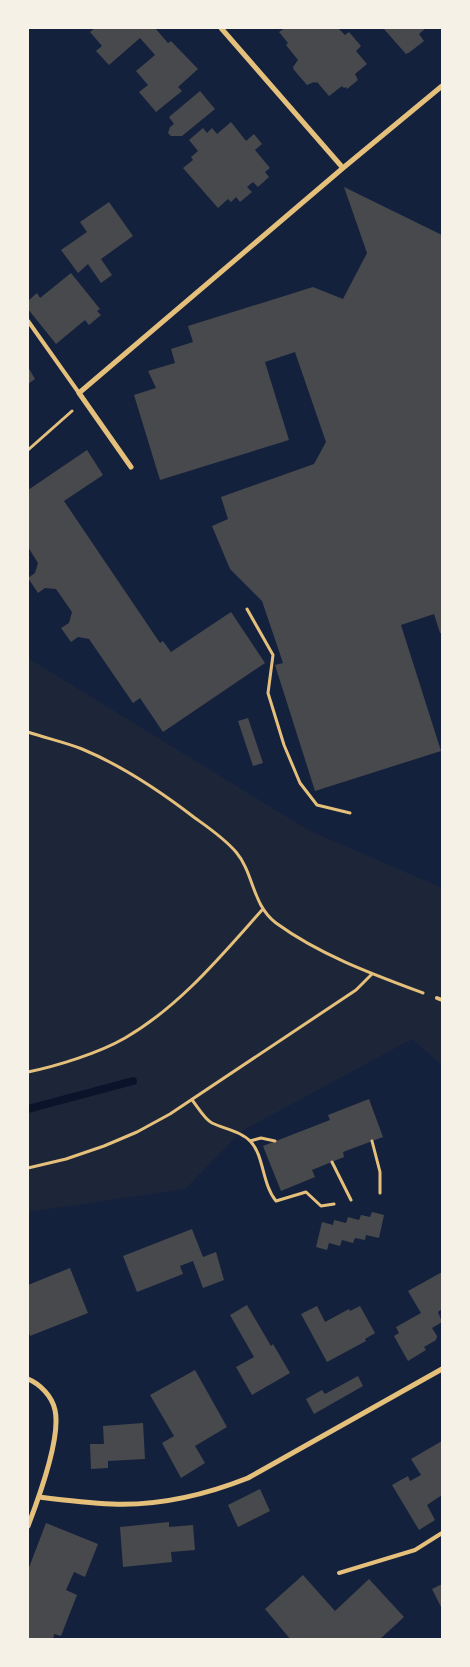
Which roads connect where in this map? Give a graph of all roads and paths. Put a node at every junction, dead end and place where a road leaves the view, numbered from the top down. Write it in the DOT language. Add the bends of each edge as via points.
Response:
graph roads {
  1 [pos="221,28"];
  2 [pos="442,86"];
  3 [pos="344,168"];
  4 [pos="28,321"];
  5 [pos="80,393"];
  6 [pos="28,450"];
  7 [pos="131,468"];
  8 [pos="246,609"];
  9 [pos="28,732"];
  10 [pos="350,813"];
  11 [pos="262,910"];
  12 [pos="372,974"];
  13 [pos="437,998"];
  14 [pos="442,1000"];
  15 [pos="28,1072"];
  16 [pos="192,1100"];
  17 [pos="250,1141"];
  18 [pos="275,1141"];
  19 [pos="372,1141"];
  20 [pos="332,1162"];
  21 [pos="28,1168"];
  22 [pos="380,1193"];
  23 [pos="351,1200"];
  24 [pos="334,1204"];
  25 [pos="442,1369"];
  26 [pos="28,1379"];
  27 [pos="39,1497"];
  28 [pos="28,1526"];
  29 [pos="442,1533"];
  30 [pos="338,1572"];
  1 -- 3 [label="street"];
  2 -- 3 [label="street"];
  3 -- 5 [label="street"];
  4 -- 5 [label="lane"];
  5 -- 6 [label="path" via="74,409"];
  5 -- 7 [label="street"];
  8 -- 10 [label="path" via="274,655 268,694 300,784 317,805"];
  9 -- 11 [label="path" via="82,749 123,769 222,838 247,870"];
  11 -- 12 [label="path" via="275,923 320,950"];
  11 -- 15 [label="path" via="185,993 152,1020 124,1038 81,1057"];
  12 -- 13 [label="path"];
  12 -- 16 [label="path" via="356,990"];
  13 -- 14 [label="lane"];
  16 -- 17 [label="path" via="210,1123"];
  16 -- 21 [label="path" via="137,1132 104,1146"];
  17 -- 18 [label="path" via="261,1138"];
  17 -- 24 [label="path" via="276,1201 306,1192 321,1206"];
  19 -- 22 [label="path" via="380,1172"];
  20 -- 23 [label="path"];
  25 -- 27 [label="street" via="248,1478 216,1490 146,1503 112,1504"];
  26 -- 27 [label="street" via="49,1395 55,1410 56,1425"];
  27 -- 28 [label="street"];
  29 -- 30 [label="lane" via="416,1550"];
}
